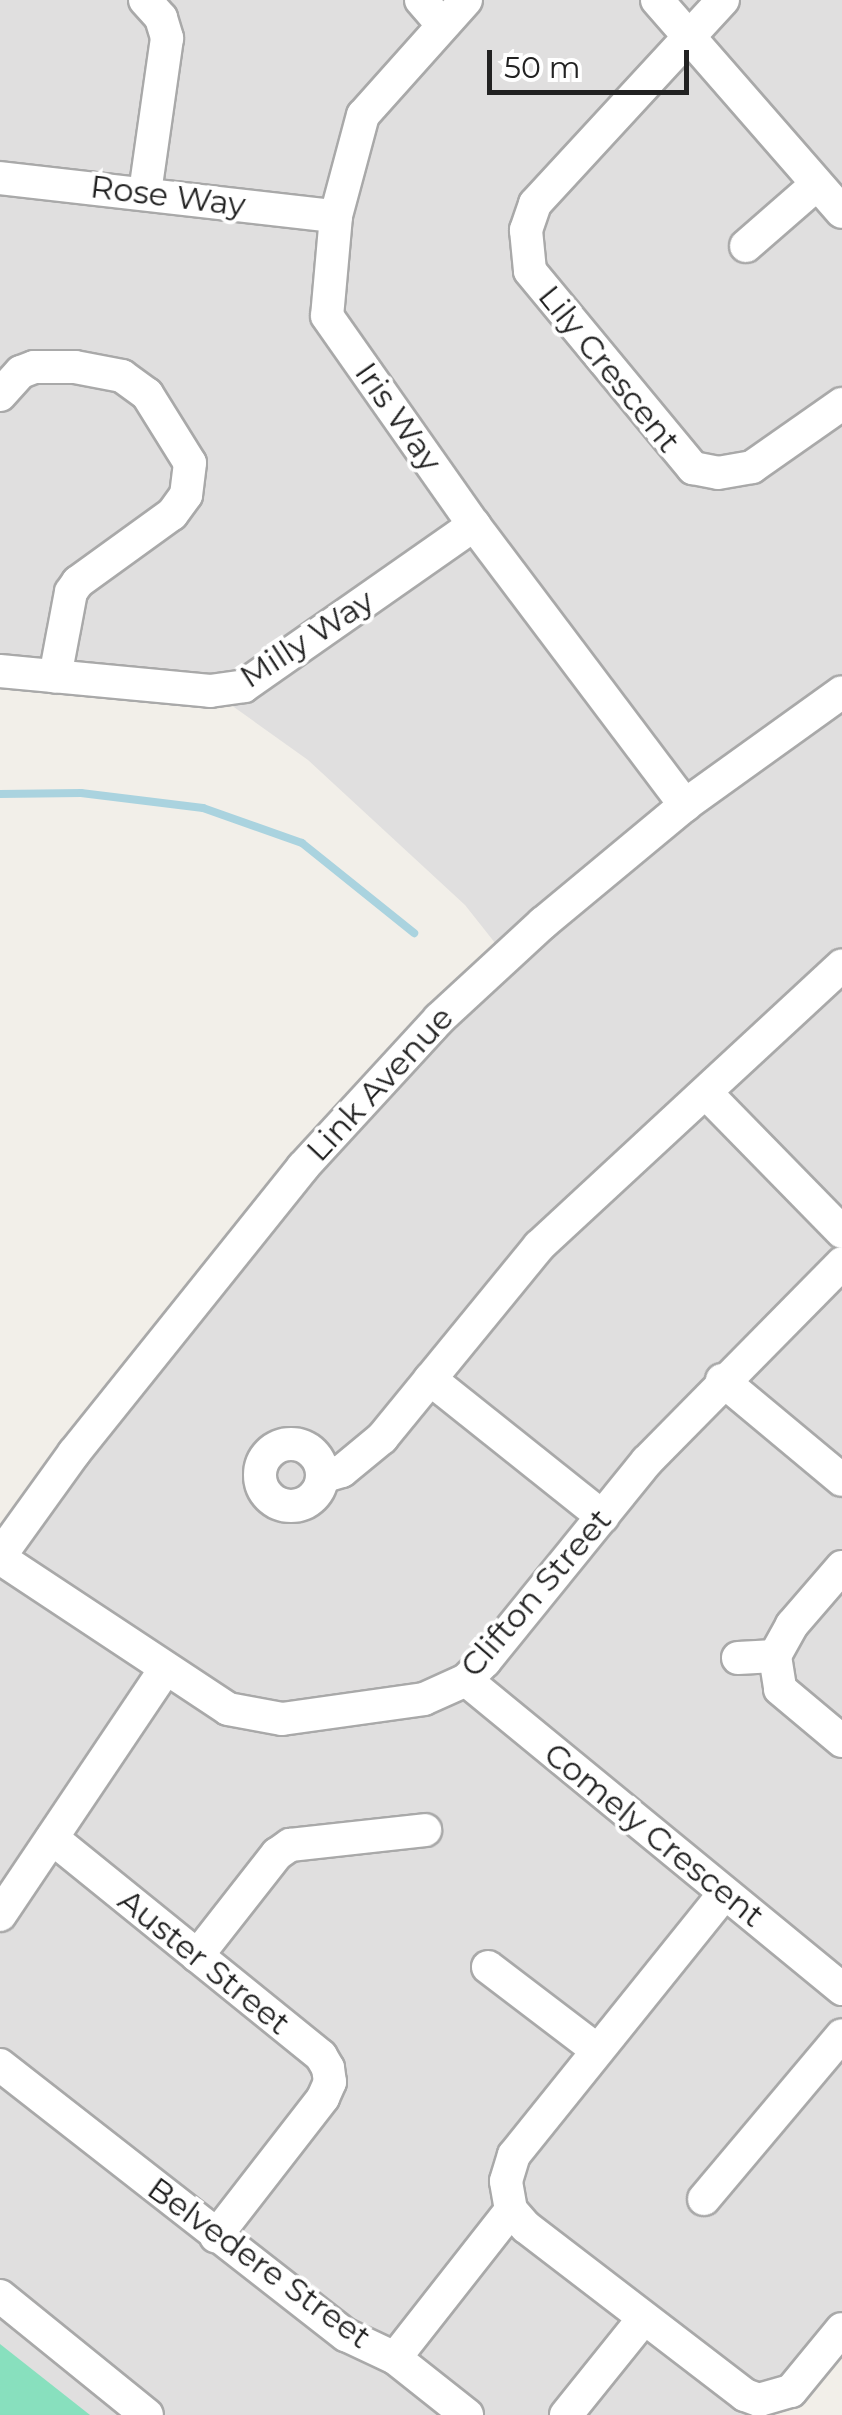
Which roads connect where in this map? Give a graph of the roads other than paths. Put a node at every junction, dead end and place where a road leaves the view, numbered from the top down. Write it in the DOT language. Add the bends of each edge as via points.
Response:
graph roads {
  1 [pos="145,0"];
  2 [pos="466,0"];
  3 [pos="657,0"];
  4 [pos="723,0"];
  5 [pos="432,12"];
  6 [pos="688,38"];
  7 [pos="0,178"];
  8 [pos="816,185"];
  9 [pos="145,192"];
  10 [pos="842,212"];
  11 [pos="336,216"];
  12 [pos="746,246"];
  13 [pos="0,394"];
  14 [pos="842,404"];
  15 [pos="474,524"];
  16 [pos="0,672"];
  17 [pos="55,677"];
  18 [pos="842,692"];
  19 [pos="685,806"];
  20 [pos="842,965"];
  21 [pos="707,1094"];
  22 [pos="842,1232"];
  23 [pos="842,1263"];
  24 [pos="430,1379"];
  25 [pos="722,1380"];
  26 [pos="322,1477"];
  27 [pos="842,1480"];
  28 [pos="603,1517"];
  29 [pos="0,1557"];
  30 [pos="842,1567"];
  31 [pos="776,1656"];
  32 [pos="738,1658"];
  33 [pos="165,1669"];
  34 [pos="466,1680"];
  35 [pos="842,1742"];
  36 [pos="426,1830"];
  37 [pos="52,1838"];
  38 [pos="724,1894"];
  39 [pos="0,1916"];
  40 [pos="196,1956"];
  41 [pos="488,1968"];
  42 [pos="842,1988"];
  43 [pos="842,2035"];
  44 [pos="597,2050"];
  45 [pos="0,2064"];
  46 [pos="704,2198"];
  47 [pos="511,2210"];
  48 [pos="216,2236"];
  49 [pos="0,2296"];
  50 [pos="644,2318"];
  51 [pos="842,2329"];
  52 [pos="395,2358"];
  53 [pos="147,2415"];
  54 [pos="467,2415"];
  55 [pos="566,2415"];
  1 -- 9 [label="street" via="167,38"];
  2 -- 5 [label="street, Iris Way"];
  3 -- 6 [label="street"];
  4 -- 6 [label="street"];
  5 -- 11 [label="street, Iris Way" via="363,115"];
  6 -- 8 [label="street"];
  6 -- 14 [label="street, Lily Crescent" via="535,204 526,230 530,271 693,468 718,474 752,467"];
  7 -- 9 [label="street, Rose Way"];
  8 -- 10 [label="street"];
  8 -- 12 [label="street"];
  9 -- 11 [label="street, Rose Way"];
  11 -- 15 [label="street, Iris Way" via="327,316"];
  13 -- 17 [label="street" via="34,367 122,376 147,394 190,463 182,504 71,592"];
  15 -- 17 [label="street, Milly Way" via="244,686 210,691"];
  15 -- 19 [label="street, Iris Way"];
  16 -- 17 [label="street, Milly Way"];
  18 -- 19 [label="street, Link Avenue"];
  19 -- 29 [label="street, Link Avenue" via="439,1018 354,1110 74,1453"];
  20 -- 21 [label="street"];
  21 -- 22 [label="street"];
  21 -- 24 [label="street" via="540,1246"];
  23 -- 25 [label="street, Clifton Street"];
  24 -- 26 [label="street" via="382,1438 342,1471"];
  24 -- 28 [label="street"];
  25 -- 27 [label="street"];
  25 -- 28 [label="street, Clifton Street"];
  28 -- 34 [label="street, Clifton Street"];
  29 -- 33 [label="street, Clifton Street"];
  30 -- 31 [label="street" via="792,1626"];
  31 -- 32 [label="street"];
  31 -- 35 [label="street" via="780,1689"];
  33 -- 34 [label="street, Clifton Street" via="228,1709 265,1718 424,1699"];
  33 -- 37 [label="street"];
  34 -- 38 [label="street, Comely Crescent"];
  36 -- 40 [label="street" via="290,1845"];
  37 -- 39 [label="street"];
  37 -- 40 [label="street, Auster Street"];
  38 -- 42 [label="street, Comely Crescent"];
  38 -- 44 [label="street"];
  40 -- 48 [label="street, Auster Street" via="320,2056 330,2075 323,2098"];
  41 -- 44 [label="street"];
  43 -- 46 [label="street"];
  44 -- 47 [label="street" via="514,2155 506,2182"];
  45 -- 48 [label="street, Belvedere Street"];
  47 -- 50 [label="street"];
  47 -- 52 [label="street, Belvedere Street"];
  48 -- 52 [label="street, Belvedere Street" via="346,2335"];
  49 -- 53 [label="street"];
  50 -- 51 [label="street" via="758,2400 791,2391"];
  50 -- 55 [label="street"];
  52 -- 54 [label="street"];
}
